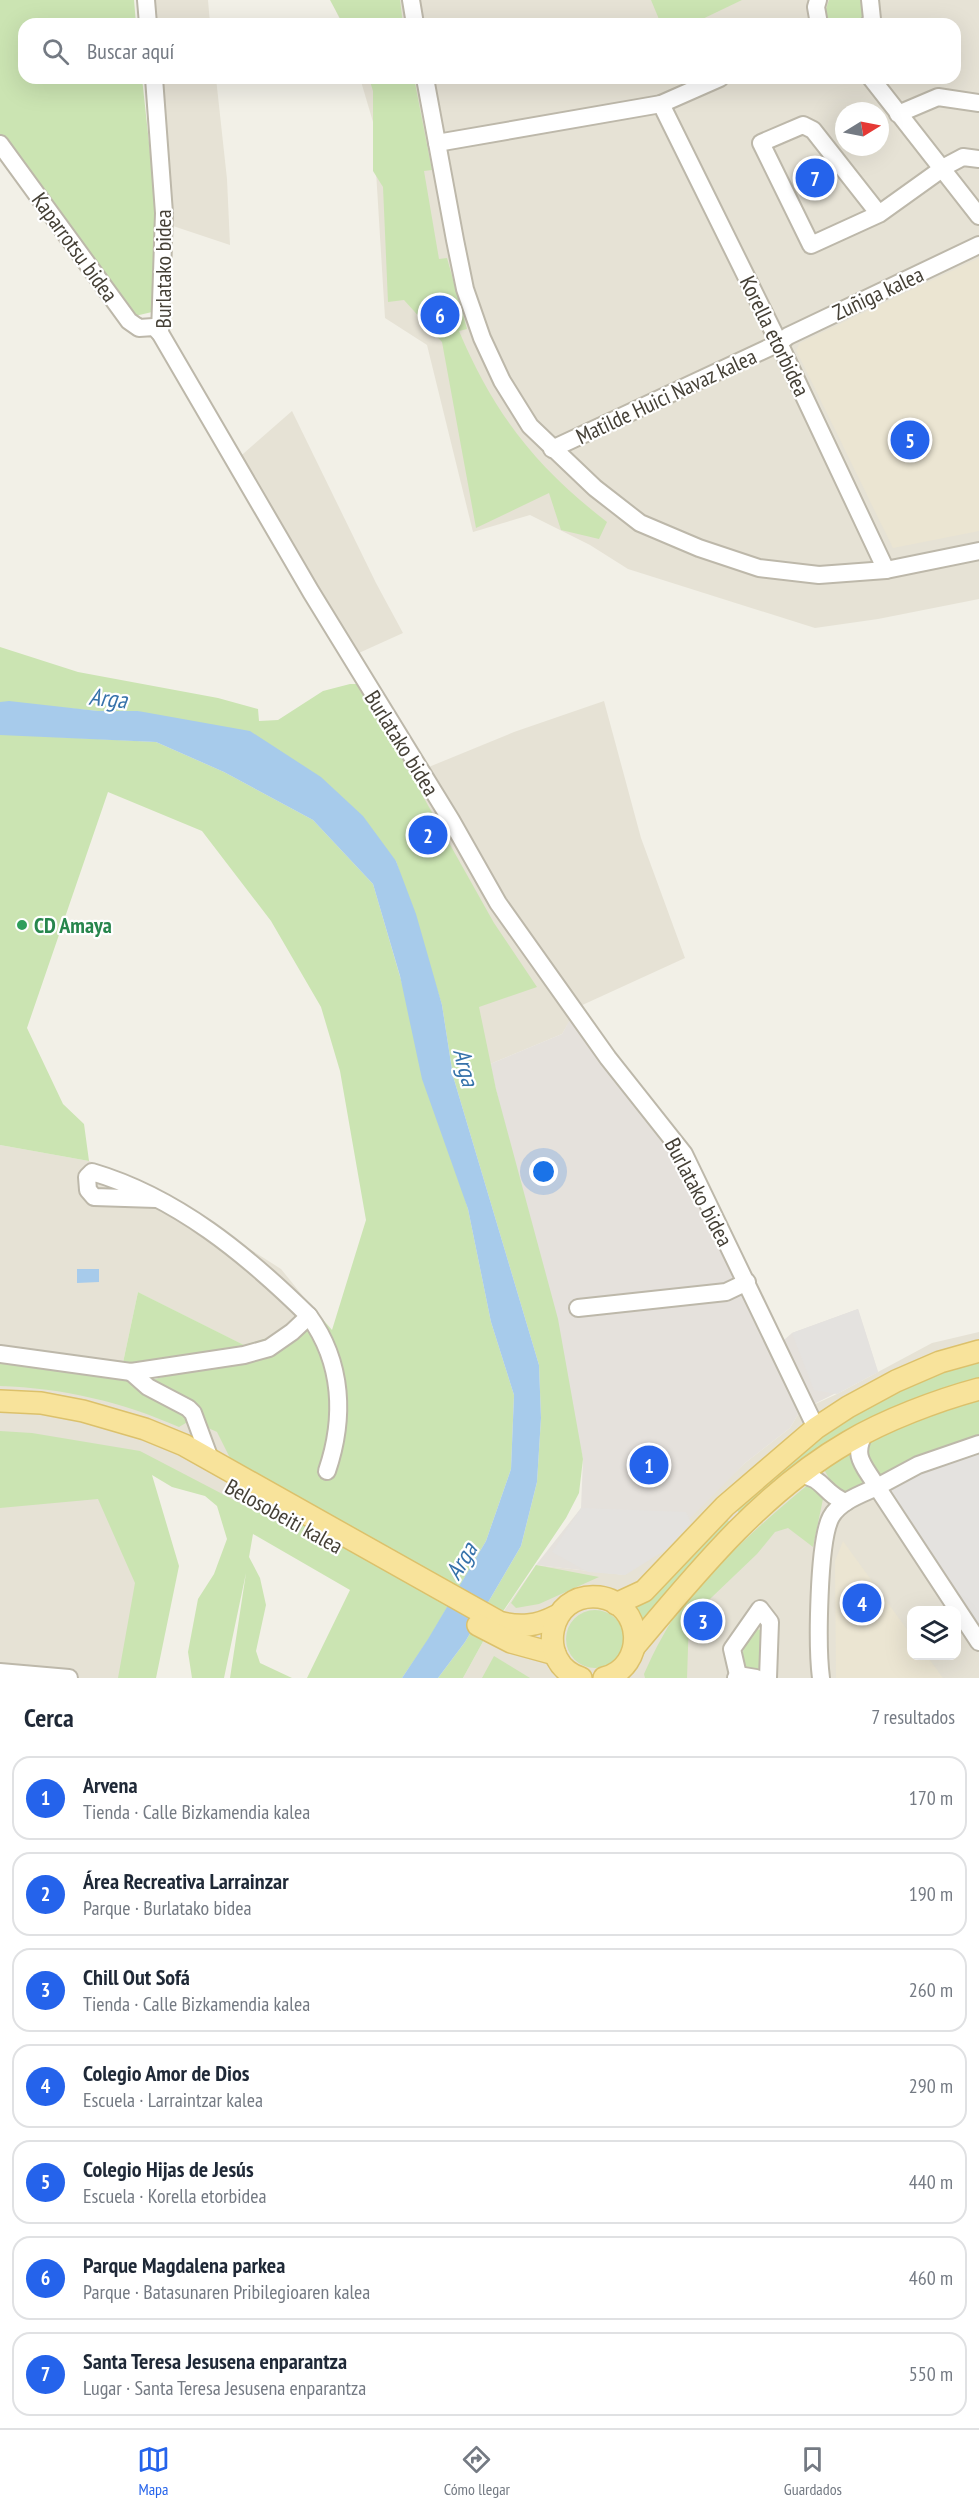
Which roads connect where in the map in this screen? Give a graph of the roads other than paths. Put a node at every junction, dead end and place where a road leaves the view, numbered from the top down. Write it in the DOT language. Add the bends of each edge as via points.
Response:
graph roads {
  1 [pos="146,0"];
  2 [pos="411,0"];
  3 [pos="818,0"];
  4 [pos="870,0"];
  5 [pos="148,18"];
  6 [pos="414,18"];
  7 [pos="818,18"];
  8 [pos="872,18"];
  9 [pos="154,84"];
  10 [pos="426,84"];
  11 [pos="706,84"];
  12 [pos="877,84"];
  13 [pos="979,103"];
  14 [pos="661,104"];
  15 [pos="898,114"];
  16 [pos="437,143"];
  17 [pos="0,144"];
  18 [pos="979,159"];
  19 [pos="941,169"];
  20 [pos="879,214"];
  21 [pos="979,216"];
  22 [pos="979,245"];
  23 [pos="160,333"];
  24 [pos="779,343"];
  25 [pos="552,449"];
  26 [pos="979,551"];
  27 [pos="886,570"];
  28 [pos="156,1199"];
  29 [pos="747,1282"];
  30 [pos="578,1308"];
  31 [pos="309,1316"];
  32 [pos="979,1351"];
  33 [pos="0,1354"];
  34 [pos="131,1372"];
  35 [pos="979,1389"];
  36 [pos="0,1401"];
  37 [pos="0,1414"];
  38 [pos="816,1428"];
  39 [pos="865,1433"];
  40 [pos="979,1444"];
  41 [pos="184,1445"];
  42 [pos="210,1459"];
  43 [pos="327,1471"];
  44 [pos="800,1475"];
  45 [pos="877,1487"];
  46 [pos="846,1502"];
  47 [pos="807,1563"];
  48 [pos="390,1569"];
  49 [pos="821,1573"];
  50 [pos="616,1604"];
  51 [pos="556,1616"];
  52 [pos="513,1634"];
  53 [pos="979,1642"];
  54 [pos="555,1654"];
  55 [pos="629,1663"];
  56 [pos="0,1672"];
  57 [pos="577,1677"];
  58 [pos="737,1677"];
  59 [pos="69,1678"];
  60 [pos="604,1678"];
  61 [pos="756,1678"];
  62 [pos="768,1678"];
  63 [pos="821,1678"];
  1 -- 5 [label="street"];
  2 -- 6 [label="street"];
  3 -- 7 [label="street"];
  4 -- 8 [label="street"];
  9 -- 23 [label="street, Burlatako bidea" via="164,213"];
  10 -- 16 [label="street"];
  11 -- 14 [label="street"];
  12 -- 15 [label="street"];
  13 -- 15 [label="street" via="938,97"];
  14 -- 16 [label="street"];
  14 -- 24 [label="street, Korella etorbidea"];
  15 -- 19 [label="street"];
  16 -- 25 [label="street" via="465,289 482,338 502,381"];
  17 -- 23 [label="street, Kaparrotsu bidea" via="129,321 139,328 154,327"];
  18 -- 19 [label="street" via="963,157"];
  19 -- 20 [label="street"];
  19 -- 21 [label="street"];
  20 -- 20 [label="street" via="813,130 803,125 761,143 811,245"];
  22 -- 24 [label="street, Zuñiga kalea"];
  23 -- 29 [label="street, Burlatako bidea" via="498,903 608,1058 684,1154"];
  24 -- 25 [label="street, Matilde Huici Navaz kalea"];
  24 -- 27 [label="street, Korella etorbidea"];
  25 -- 27 [label="street" via="640,523 699,548 759,568 819,575"];
  26 -- 27 [label="street"];
  28 -- 31 [label="street" via="196,1221 262,1272"];
  29 -- 30 [label="street" via="726,1292"];
  29 -- 38 [label="street, Burlatako bidea"];
  31 -- 34 [label="street" via="269,1348"];
  31 -- 43 [label="street" via="329,1350 339,1395 338,1436"];
  32 -- 38 [label="main road" via="896,1381"];
  33 -- 34 [label="street"];
  34 -- 41 [label="street" via="139,1386 187,1415 192,1433"];
  34 -- 42 [label="street, Belosobeiti kalea" via="148,1387 193,1413"];
  35 -- 39 [label="main road" via="952,1396"];
  36 -- 41 [label="main road, Belosobeiti kalea" via="83,1411 145,1428"];
  37 -- 48 [label="main road, Belosobeiti kalea" via="49,1419 137,1439"];
  38 -- 50 [label="main road" via="725,1506 644,1591"];
  39 -- 44 [label="main road"];
  39 -- 45 [label="street" via="858,1445 858,1455"];
  40 -- 45 [label="street" via="918,1465"];
  41 -- 42 [label="main road, Belosobeiti kalea"];
  42 -- 48 [label="main road, Belosobeiti kalea"];
  44 -- 46 [label="street" via="820,1481 833,1497"];
  44 -- 55 [label="main road" via="742,1526"];
  45 -- 46 [label="street"];
  45 -- 53 [label="street"];
  46 -- 49 [label="street" via="831,1516"];
  47 -- 49 [label="street"];
  48 -- 52 [label="main road, Belosobeiti kalea" via="499,1622"];
  49 -- 63 [label="street"];
  50 -- 51 [label="main road" via="600,1597 583,1598"];
  50 -- 55 [label="main road" via="632,1622 636,1634"];
  51 -- 52 [label="main road"];
  51 -- 54 [label="main road"];
  52 -- 54 [label="main road, Belosobeiti kalea"];
  54 -- 57 [label="main road" via="565,1669"];
  55 -- 60 [label="main road"];
  56 -- 59 [label="street"];
  58 -- 61 [label="street"];
  58 -- 62 [label="street" via="732,1649 760,1609 770,1622"];
}
